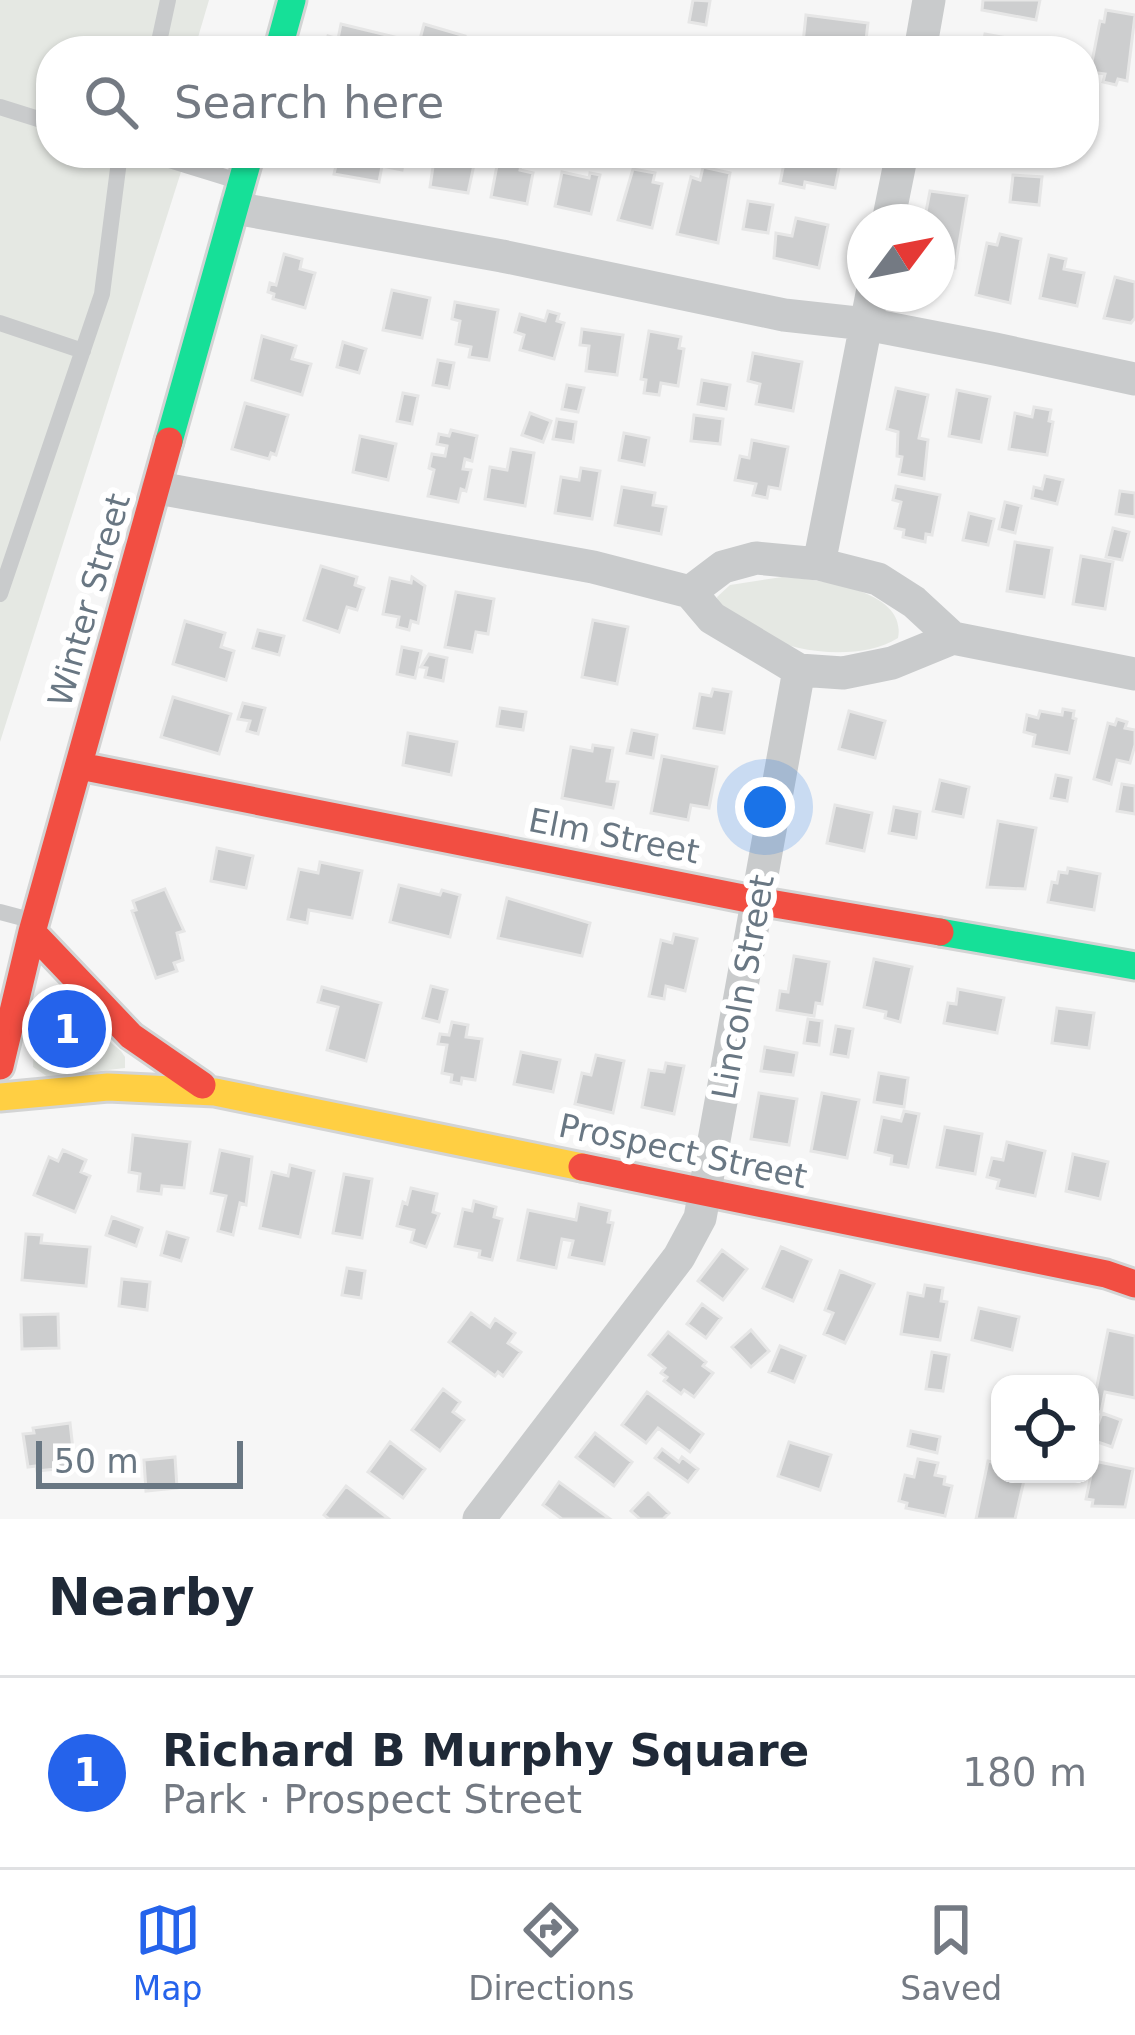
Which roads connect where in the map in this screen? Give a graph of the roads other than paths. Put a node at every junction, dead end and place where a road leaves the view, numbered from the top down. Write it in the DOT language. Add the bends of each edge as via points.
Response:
graph roads {
  1 [pos="169,0"];
  2 [pos="292,0"];
  3 [pos="929,0"];
  4 [pos="161,36"];
  5 [pos="282,36"];
  6 [pos="923,36"];
  7 [pos="0,106"];
  8 [pos="36,118"];
  9 [pos="118,168"];
  10 [pos="180,168"];
  11 [pos="246,168"];
  12 [pos="899,168"];
  13 [pos="238,195"];
  14 [pos="892,204"];
  15 [pos="847,311"];
  16 [pos="868,312"];
  17 [pos="880,312"];
  18 [pos="0,323"];
  19 [pos="83,351"];
  20 [pos="1135,379"];
  21 [pos="158,488"];
  22 [pos="819,564"];
  23 [pos="690,592"];
  24 [pos="0,594"];
  25 [pos="953,638"];
  26 [pos="799,670"];
  27 [pos="1135,674"];
  28 [pos="80,766"];
  29 [pos="758,901"];
  30 [pos="0,912"];
  31 [pos="33,927"];
  32 [pos="1135,966"];
  33 [pos="0,1062"];
  34 [pos="215,1092"];
  35 [pos="0,1097"];
  36 [pos="706,1192"];
  37 [pos="1135,1284"];
  38 [pos="479,1519"];
  1 -- 4 [label="lane"];
  2 -- 5 [label="street"];
  3 -- 6 [label="street"];
  7 -- 8 [label="lane"];
  9 -- 19 [label="lane" via="102,294"];
  10 -- 13 [label="lane"];
  11 -- 13 [label="street, Winter Street"];
  12 -- 14 [label="street"];
  13 -- 15 [label="street" via="784,315"];
  13 -- 21 [label="street, Winter Street"];
  16 -- 22 [label="street"];
  17 -- 20 [label="street"];
  18 -- 19 [label="lane"];
  19 -- 24 [label="lane"];
  21 -- 23 [label="street"];
  21 -- 28 [label="street, Winter Street"];
  22 -- 23 [label="street" via="756,559 724,567"];
  22 -- 25 [label="street" via="878,579"];
  23 -- 26 [label="street" via="712,618"];
  25 -- 26 [label="street" via="892,663 842,673"];
  25 -- 27 [label="street"];
  26 -- 29 [label="street, Lincoln Street"];
  28 -- 29 [label="street, Elm Street"];
  28 -- 31 [label="street, Winter Street"];
  29 -- 32 [label="street, Elm Street"];
  29 -- 36 [label="street, Lincoln Street"];
  30 -- 31 [label="lane"];
  31 -- 33 [label="street, Winter Street"];
  31 -- 34 [label="street, Prospect Street" via="108,1017"];
  34 -- 35 [label="street, Prospect Street" via="91,1086"];
  34 -- 36 [label="street, Prospect Street"];
  36 -- 37 [label="street, Prospect Street"];
  36 -- 38 [label="street, Lincoln Street" via="679,1257"];
}
